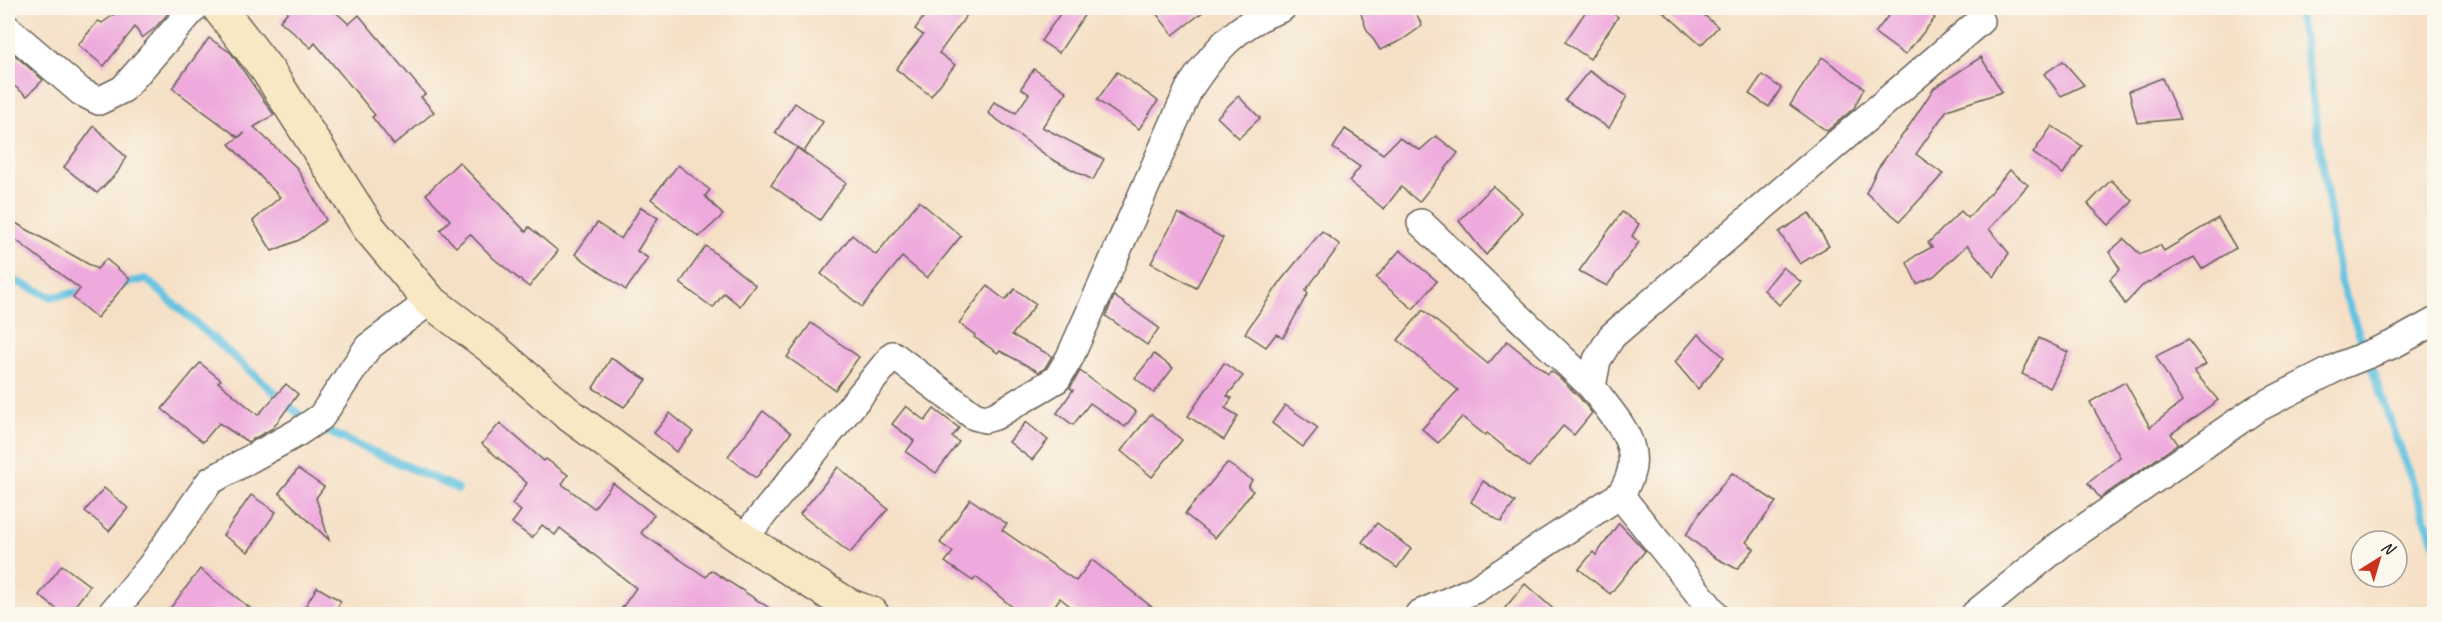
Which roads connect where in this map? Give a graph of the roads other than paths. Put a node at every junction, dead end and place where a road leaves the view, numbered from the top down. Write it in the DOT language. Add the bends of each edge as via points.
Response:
graph roads {
  1 [pos="194,8"];
  2 [pos="219,8"];
  3 [pos="1282,8"];
  4 [pos="1980,21"];
  5 [pos="8,29"];
  6 [pos="1421,223"];
  7 [pos="430,301"];
  8 [pos="2434,322"];
  9 [pos="1592,387"];
  10 [pos="1620,495"];
  11 [pos="743,539"];
  12 [pos="111,615"];
  13 [pos="872,615"];
  14 [pos="1419,615"];
  15 [pos="1715,615"];
  16 [pos="1975,615"];
  1 -- 5 [label="street" via="123,88 99,100 81,92"];
  2 -- 7 [label="main road" via="268,71 369,228"];
  3 -- 11 [label="street" via="1224,42 1189,89 1057,379 985,419 974,416 893,355"];
  4 -- 9 [label="street" via="1612,336 1597,360"];
  6 -- 9 [label="street"];
  7 -- 11 [label="main road" via="567,413"];
  7 -- 12 [label="street" via="368,347 321,417 210,481 151,566"];
  8 -- 16 [label="street" via="2256,409 2061,544"];
  9 -- 10 [label="street" via="1626,434 1635,457 1630,480"];
  10 -- 14 [label="street" via="1476,589"];
  10 -- 15 [label="street"];
  11 -- 13 [label="main road" via="848,605"];
}
